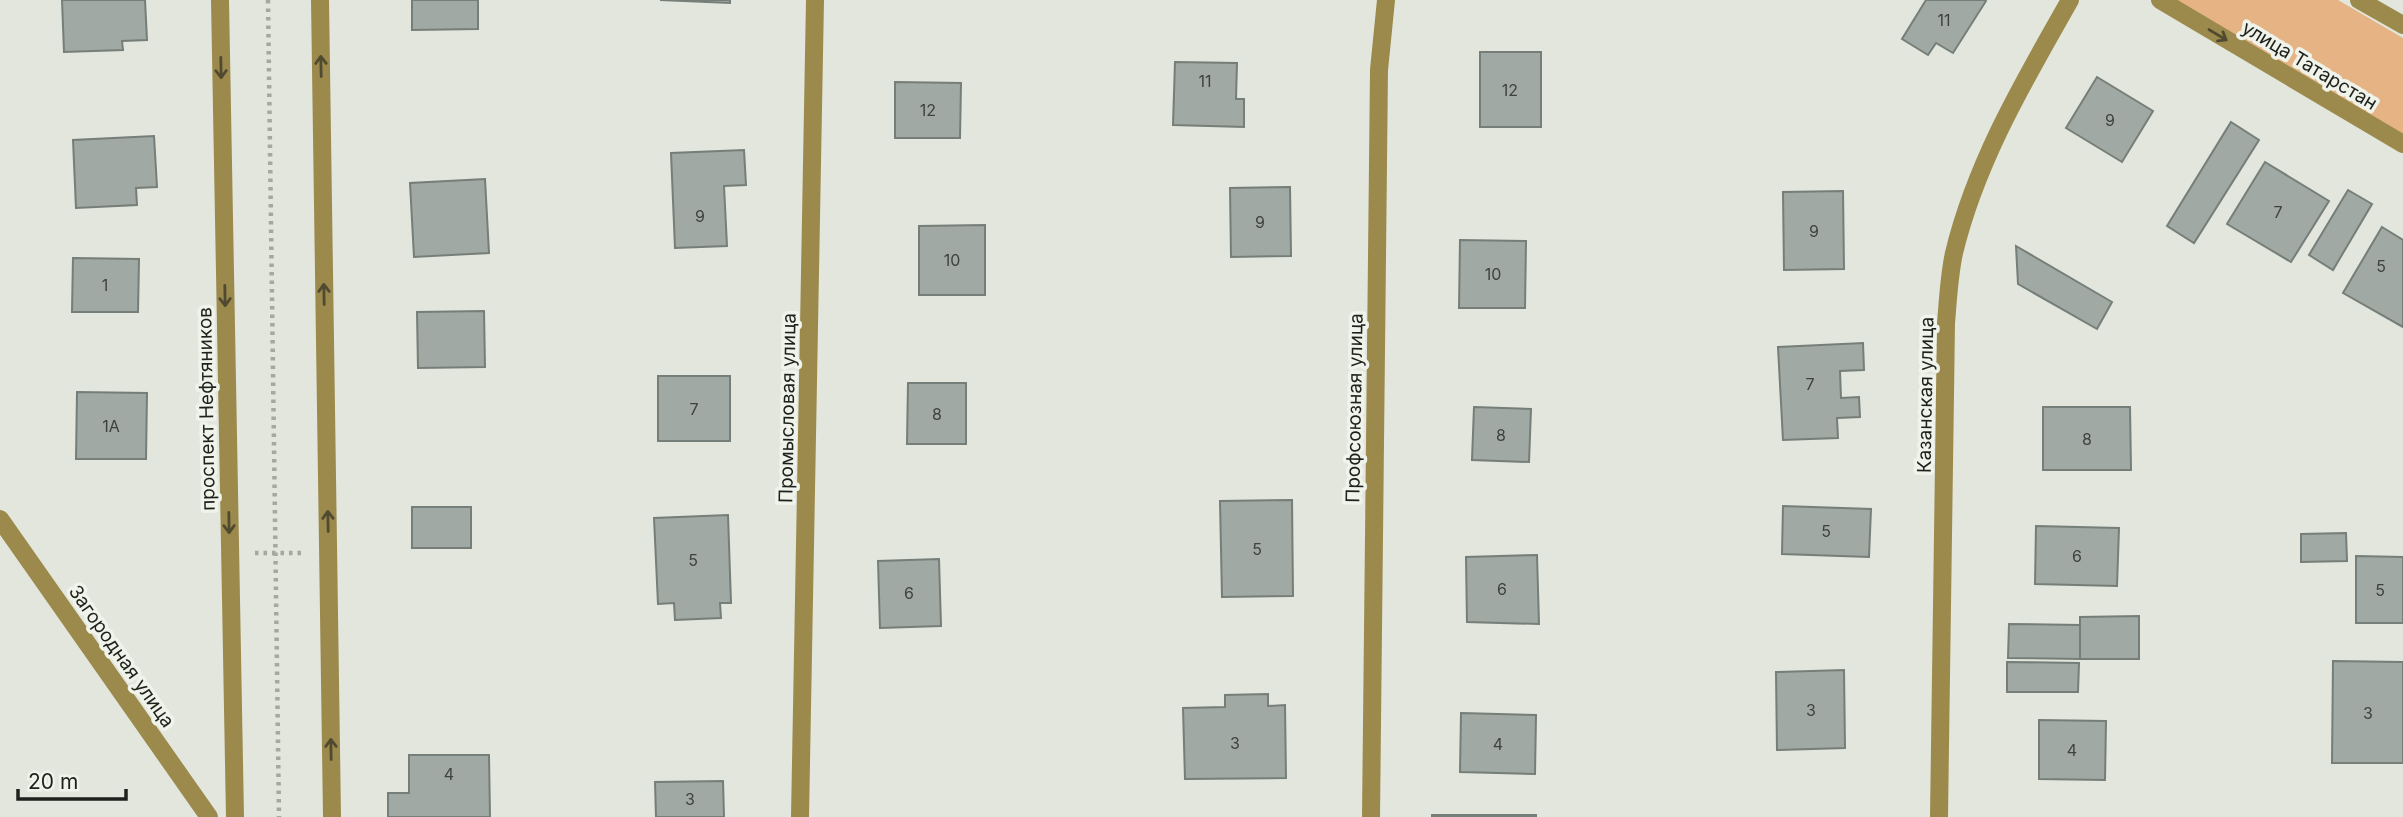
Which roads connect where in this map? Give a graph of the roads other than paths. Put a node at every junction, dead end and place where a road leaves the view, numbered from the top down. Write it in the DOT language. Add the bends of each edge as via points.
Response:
graph roads {
  1 [pos="220,0"];
  2 [pos="320,0"];
  3 [pos="815,0"];
  4 [pos="1386,0"];
  5 [pos="2070,0"];
  6 [pos="2160,0"];
  7 [pos="2359,0"];
  8 [pos="2403,25"];
  9 [pos="2403,144"];
  10 [pos="0,519"];
  11 [pos="209,817"];
  12 [pos="234,817"];
  13 [pos="332,817"];
  14 [pos="800,817"];
  15 [pos="1371,817"];
  16 [pos="1939,817"];
  1 -- 12 [label="street, проспект Нефтяников, one-way"];
  13 -- 2 [label="street, one-way"];
  3 -- 14 [label="street, Промысловая улица"];
  4 -- 15 [label="street, Профсоюзная улица" via="1379,71"];
  5 -- 16 [label="street, Казанская улица" via="2004,119 1964,215 1953,257 1946,323"];
  6 -- 9 [label="street, улица Татарстан, one-way"];
  7 -- 8 [label="street"];
  10 -- 11 [label="street, Загородная улица"];
}
